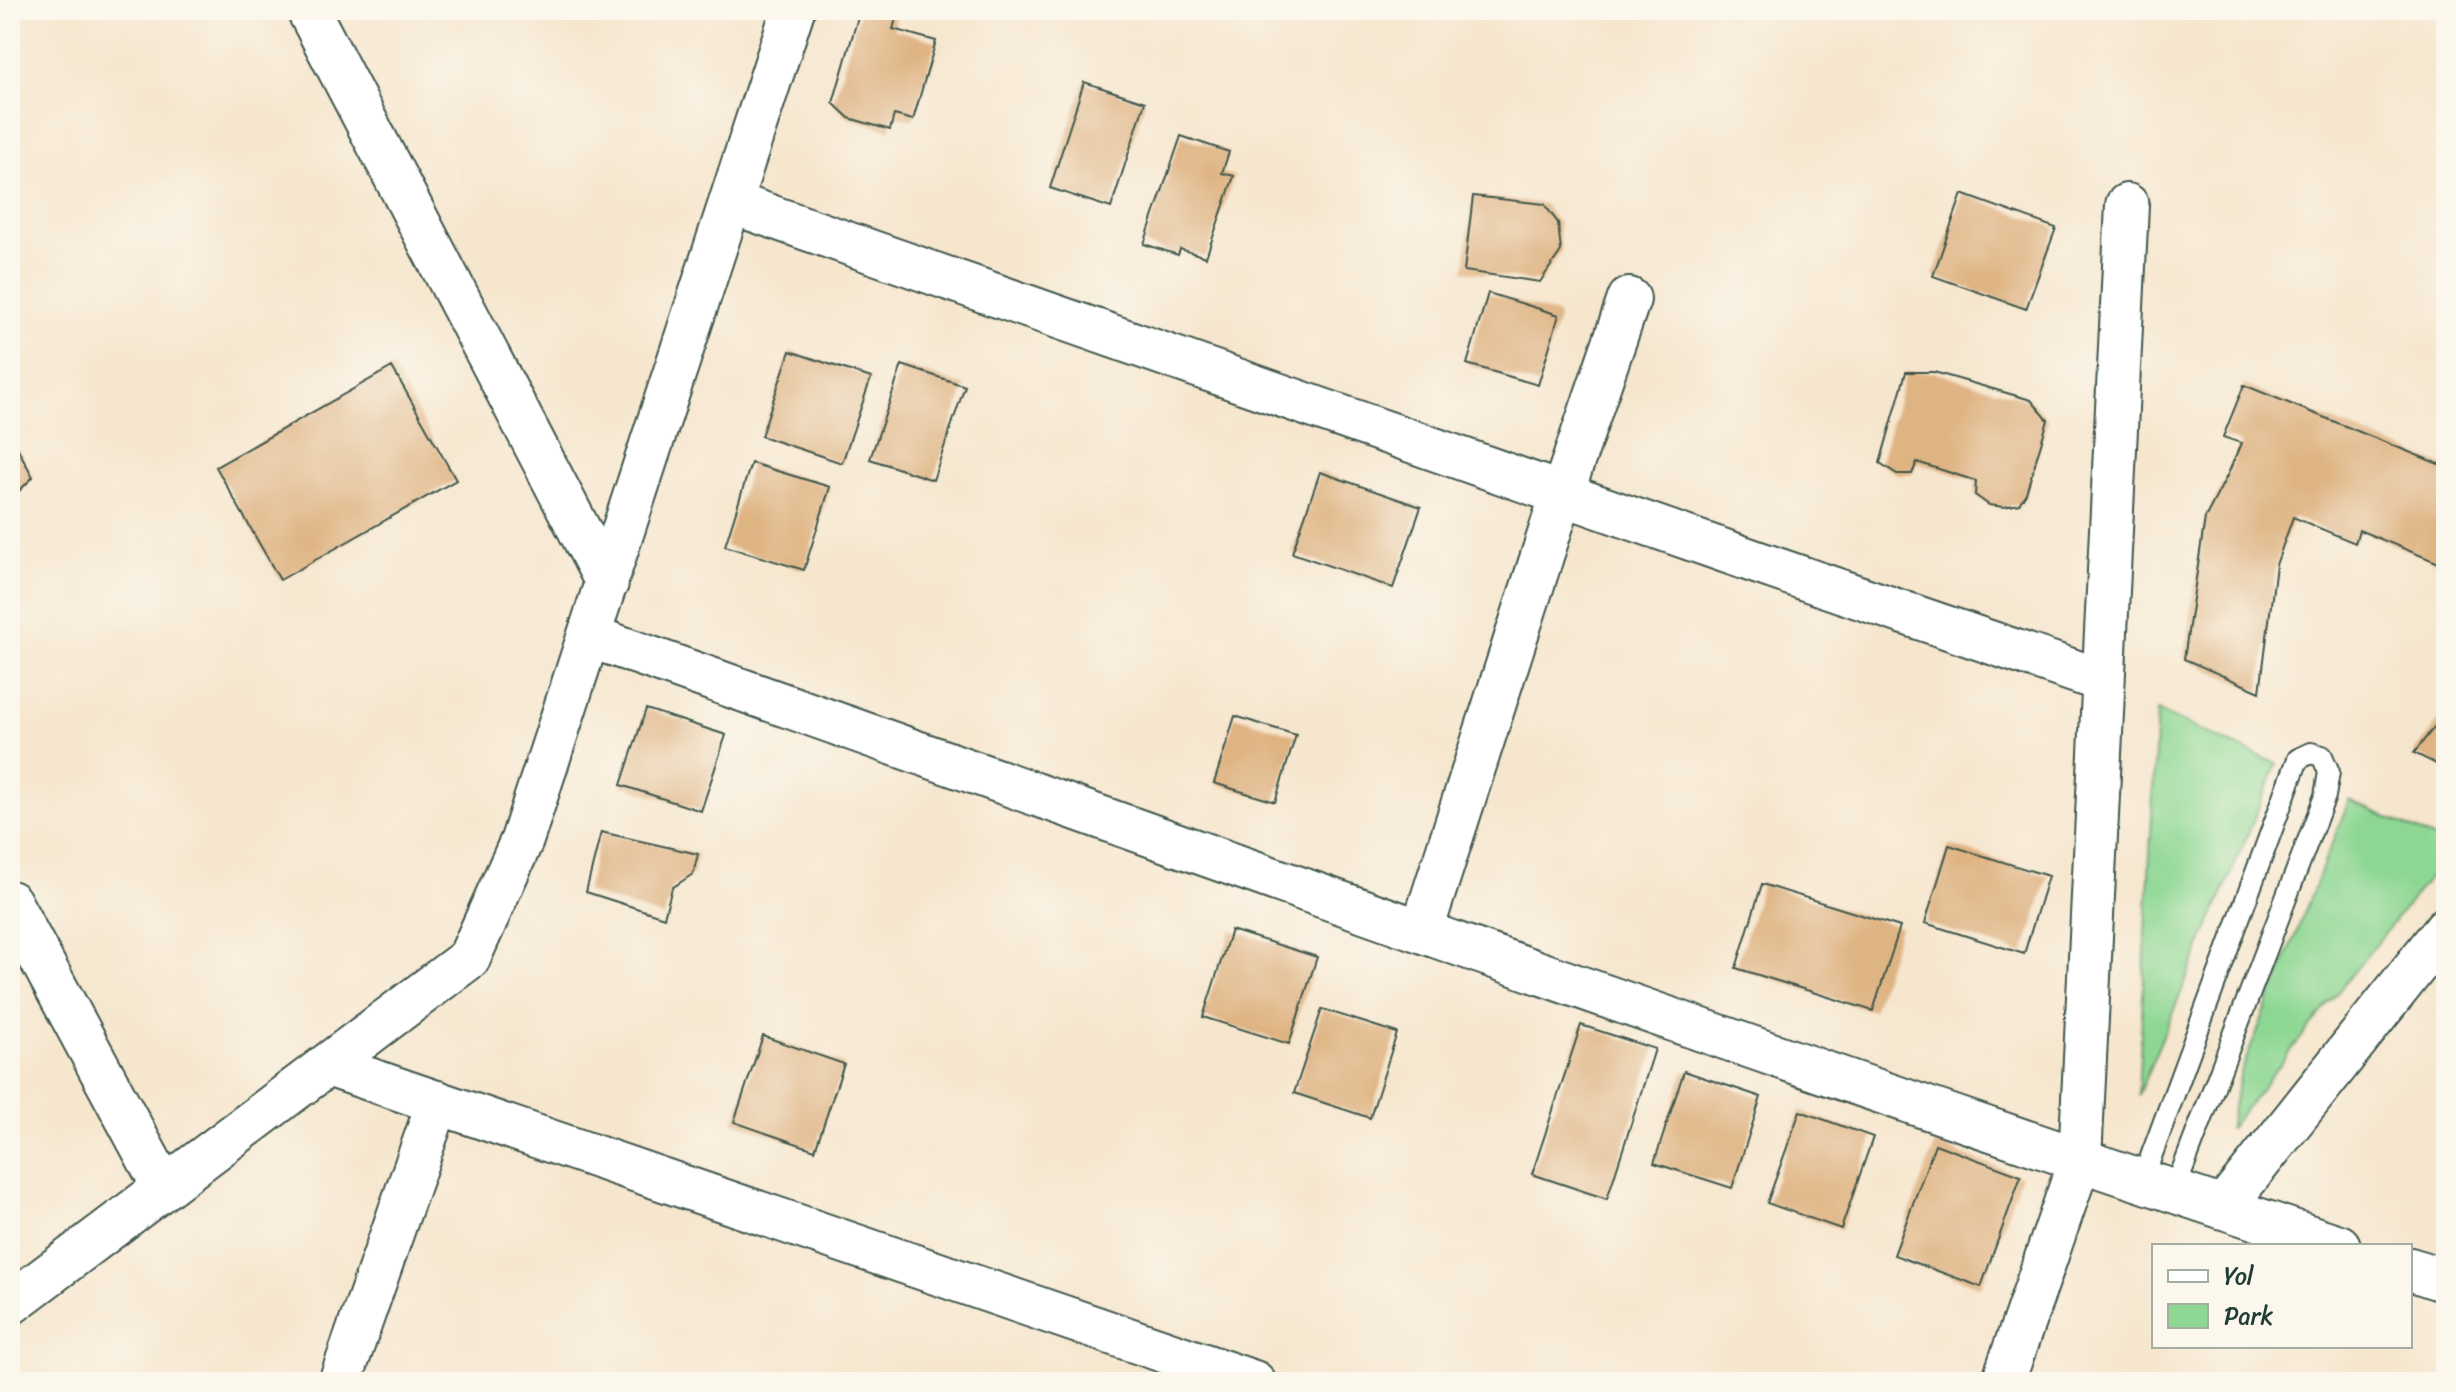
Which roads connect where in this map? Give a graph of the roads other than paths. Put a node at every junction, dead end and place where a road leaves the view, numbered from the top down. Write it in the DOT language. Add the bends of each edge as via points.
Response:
graph roads {
  1 [pos="308,10"];
  2 [pos="793,10"];
  3 [pos="730,202"];
  4 [pos="2127,205"];
  5 [pos="1629,299"];
  6 [pos="1562,494"];
  7 [pos="607,583"];
  8 [pos="589,636"];
  9 [pos="2103,681"];
  10 [pos="10,902"];
  11 [pos="2446,928"];
  12 [pos="1422,930"];
  13 [pos="328,1065"];
  14 [pos="438,1102"];
  15 [pos="2080,1160"];
  16 [pos="2158,1186"];
  17 [pos="164,1188"];
  18 [pos="2223,1208"];
  19 [pos="2333,1244"];
  20 [pos="2412,1270"];
  21 [pos="2446,1281"];
  22 [pos="10,1304"];
  23 [pos="1234,1379"];
  24 [pos="340,1382"];
  25 [pos="2003,1382"];
  1 -- 7 [label="street"];
  2 -- 3 [label="street"];
  3 -- 6 [label="street"];
  3 -- 7 [label="street"];
  4 -- 9 [label="street"];
  5 -- 6 [label="street"];
  6 -- 9 [label="street"];
  6 -- 12 [label="street"];
  7 -- 8 [label="street"];
  8 -- 12 [label="street"];
  8 -- 13 [label="street" via="522,840 469,958"];
  9 -- 15 [label="street"];
  10 -- 17 [label="street"];
  11 -- 18 [label="street"];
  12 -- 15 [label="street"];
  13 -- 14 [label="street"];
  13 -- 17 [label="street"];
  14 -- 23 [label="street"];
  14 -- 24 [label="street"];
  15 -- 16 [label="street"];
  15 -- 25 [label="street"];
  16 -- 16 [label="lane" via="2325,796 2329,772 2322,756 2311,753 2298,759"];
  16 -- 18 [label="street"];
  17 -- 22 [label="street"];
  18 -- 19 [label="street"];
  20 -- 21 [label="street"];
}
